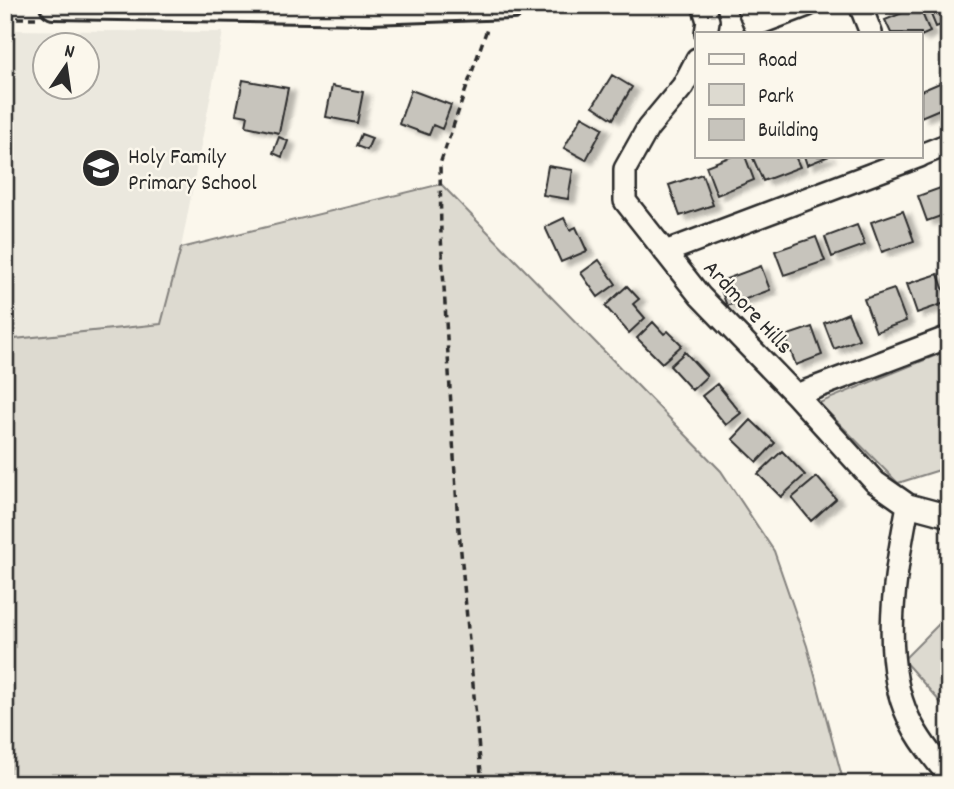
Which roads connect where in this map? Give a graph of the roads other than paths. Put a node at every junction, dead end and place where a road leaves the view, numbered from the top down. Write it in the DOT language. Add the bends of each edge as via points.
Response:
graph roads {
  1 [pos="54,5"];
  2 [pos="703,5"];
  3 [pos="747,5"];
  4 [pos="808,5"];
  5 [pos="860,5"];
  6 [pos="503,6"];
  7 [pos="706,32"];
  8 [pos="871,32"];
  9 [pos="695,64"];
  10 [pos="949,144"];
  11 [pos="922,155"];
  12 [pos="914,158"];
  13 [pos="665,252"];
  14 [pos="949,337"];
  15 [pos="796,395"];
  16 [pos="908,505"];
  17 [pos="949,516"];
  18 [pos="949,776"];
  1 -- 6 [label="street" via="370,10"];
  2 -- 7 [label="street"];
  3 -- 4 [label="street" via="755,24"];
  5 -- 8 [label="street"];
  9 -- 13 [label="street, Ardmore Hills" via="648,128 625,169 625,201"];
  10 -- 11 [label="street, Ardmore Hills"];
  12 -- 13 [label="street, Ardmore Hills"];
  13 -- 15 [label="street, Ardmore Hills" via="700,296"];
  14 -- 15 [label="street"];
  15 -- 16 [label="street, Ardmore Hills" via="875,482"];
  16 -- 17 [label="street, Ardmore Hills"];
  16 -- 18 [label="street" via="892,616 895,678 908,719"];
}
